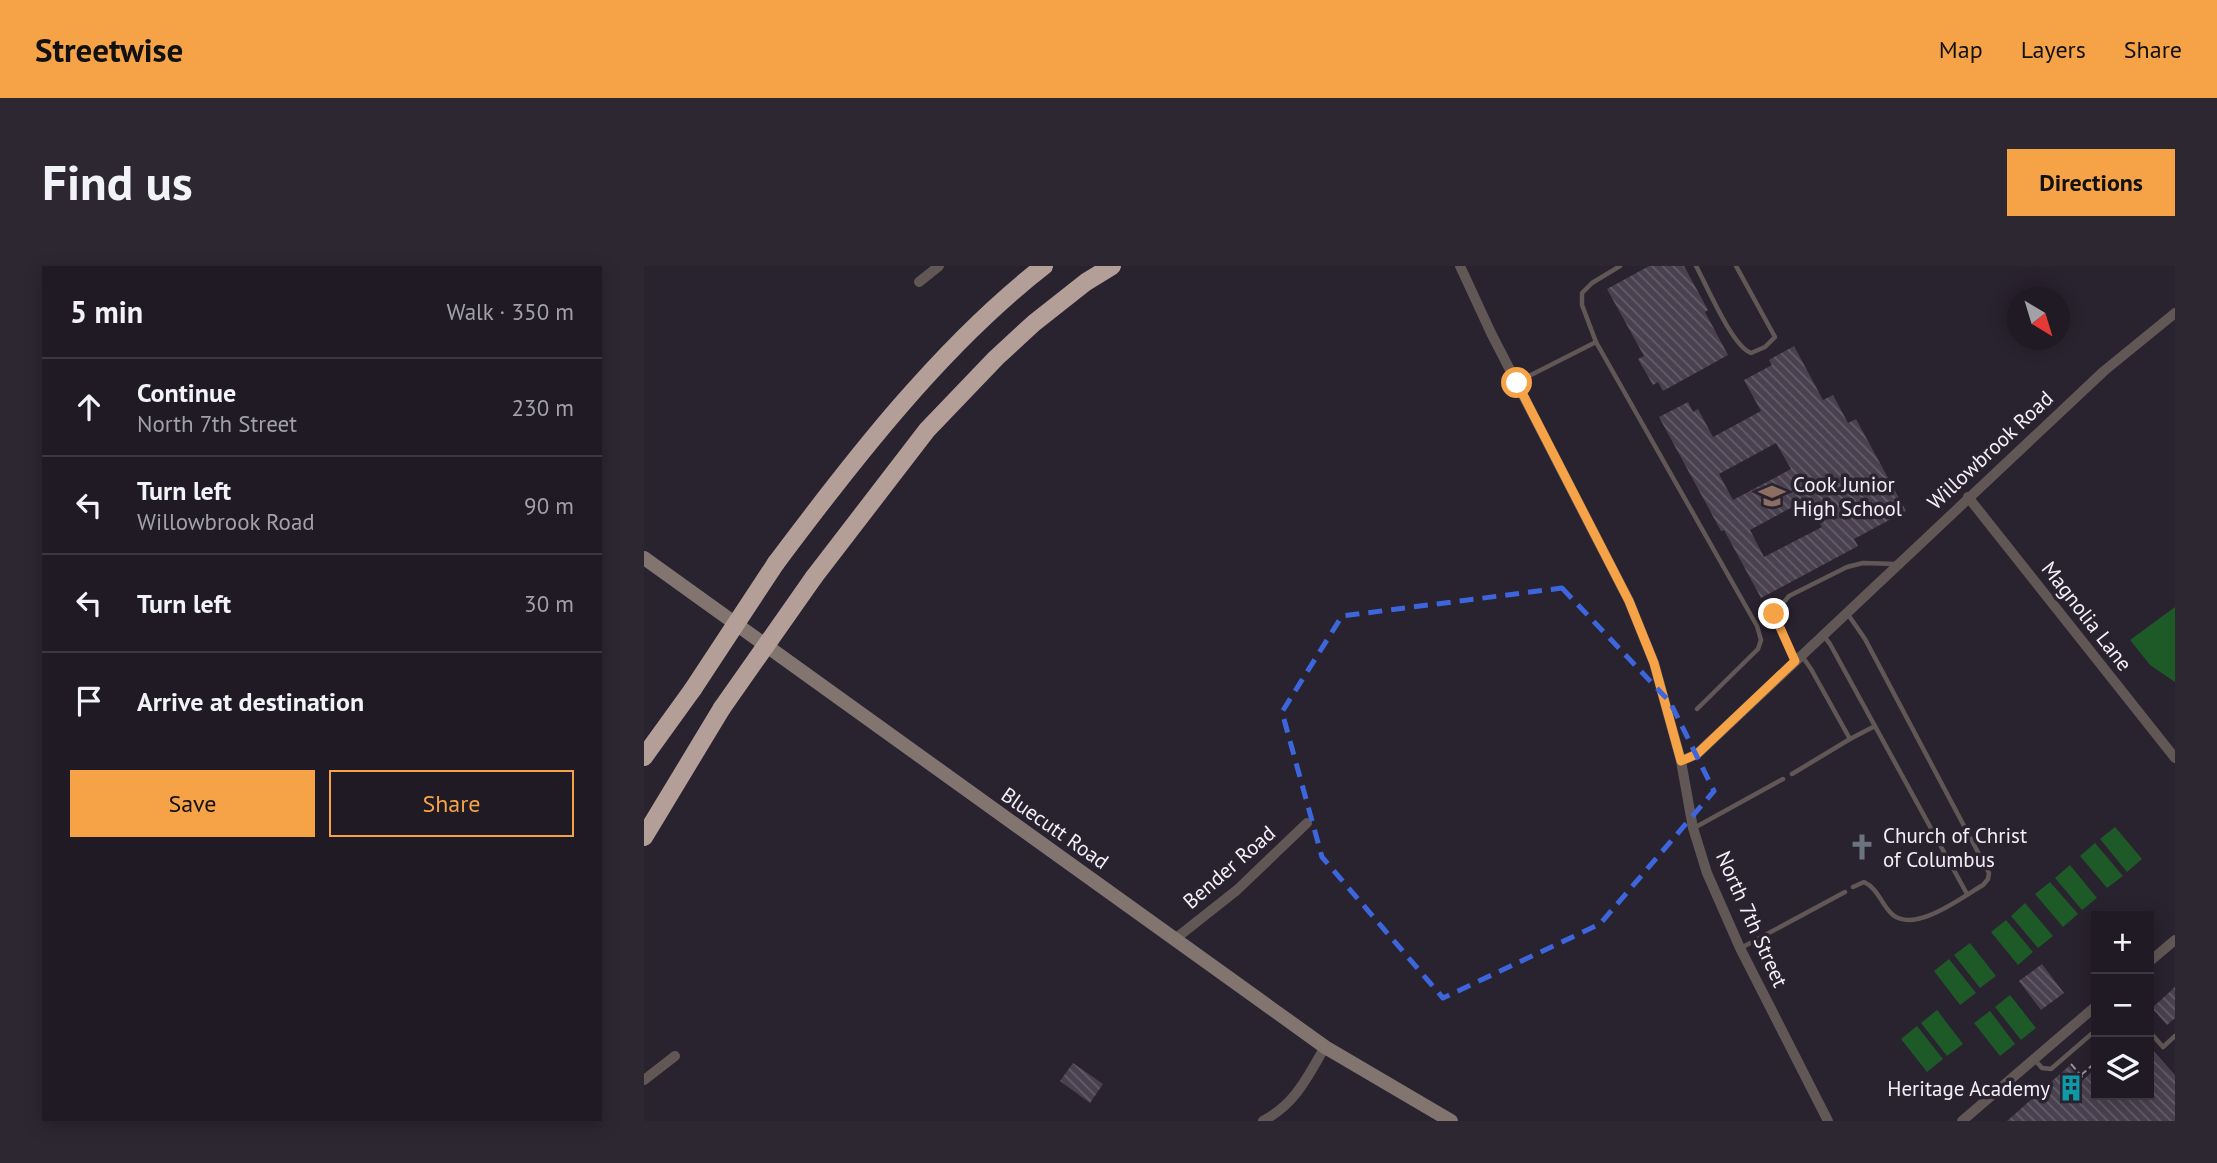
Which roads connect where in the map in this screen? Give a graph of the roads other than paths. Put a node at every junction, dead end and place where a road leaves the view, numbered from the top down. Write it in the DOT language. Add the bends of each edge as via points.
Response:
graph roads {
  1 [pos="939,266"];
  2 [pos="1044,266"];
  3 [pos="1112,266"];
  4 [pos="1460,266"];
  5 [pos="1620,266"];
  6 [pos="1696,266"];
  7 [pos="1736,266"];
  8 [pos="919,282"];
  9 [pos="2175,313"];
  10 [pos="1596,342"];
  11 [pos="1517,383"];
  12 [pos="1968,497"];
  13 [pos="644,558"];
  14 [pos="1898,564"];
  15 [pos="1846,613"];
  16 [pos="1823,635"];
  17 [pos="1798,658"];
  18 [pos="693,689"];
  19 [pos="722,708"];
  20 [pos="1697,709"];
  21 [pos="1875,726"];
  22 [pos="1850,739"];
  23 [pos="644,745"];
  24 [pos="644,757"];
  25 [pos="2175,758"];
  26 [pos="1681,761"];
  27 [pos="1792,774"];
  28 [pos="1783,779"];
  29 [pos="644,817"];
  30 [pos="1307,823"];
  31 [pos="1693,828"];
  32 [pos="644,837"];
  33 [pos="1853,887"];
  34 [pos="1845,892"];
  35 [pos="1967,894"];
  36 [pos="1175,939"];
  37 [pos="2175,940"];
  38 [pos="1740,948"];
  39 [pos="2154,958"];
  40 [pos="2091,1010"];
  41 [pos="2091,1034"];
  42 [pos="2175,1036"];
  43 [pos="2154,1037"];
  44 [pos="1325,1047"];
  45 [pos="676,1056"];
  46 [pos="2034,1060"];
  47 [pos="644,1080"];
  48 [pos="1263,1121"];
  49 [pos="1451,1121"];
  50 [pos="1828,1121"];
  51 [pos="1962,1121"];
  1 -- 8 [label="street"];
  2 -- 18 [label="highway, bridge" via="1014,289 877,433 776,563"];
  3 -- 19 [label="highway, bridge" via="1034,323 927,430 814,576"];
  4 -- 11 [label="street, North 7th Street"];
  5 -- 10 [label="lane" via="1582,293"];
  6 -- 7 [label="lane" via="1734,336 1751,353 1775,337"];
  9 -- 12 [label="street, Willowbrook Road" via="2104,371"];
  10 -- 11 [label="lane"];
  10 -- 20 [label="lane" via="1761,640 1758,649"];
  11 -- 26 [label="street, North 7th Street" via="1629,601 1654,663"];
  12 -- 14 [label="street, Willowbrook Road"];
  12 -- 25 [label="street, Magnolia Lane"];
  13 -- 36 [label="street, Bluecutt Road"];
  14 -- 15 [label="street, Willowbrook Road"];
  14 -- 17 [label="lane" via="1847,567 1788,596 1774,614"];
  15 -- 16 [label="street, Willowbrook Road"];
  15 -- 35 [label="lane" via="1989,873 1983,885"];
  16 -- 17 [label="street, Willowbrook Road"];
  16 -- 21 [label="lane"];
  17 -- 22 [label="lane" via="1811,669"];
  17 -- 26 [label="street, Willowbrook Road" via="1697,754"];
  18 -- 23 [label="highway"];
  18 -- 24 [label="highway"];
  19 -- 29 [label="highway"];
  19 -- 32 [label="highway"];
  21 -- 22 [label="lane"];
  21 -- 35 [label="lane"];
  22 -- 27 [label="lane"];
  26 -- 31 [label="street, North 7th Street"];
  28 -- 31 [label="lane"];
  30 -- 36 [label="street, Bender Road" via="1237,890"];
  31 -- 38 [label="street, North 7th Street"];
  33 -- 35 [label="lane" via="1864,882 1873,886 1894,915 1910,922"];
  34 -- 38 [label="lane"];
  36 -- 44 [label="street, Bluecutt Road"];
  37 -- 39 [label="street"];
  38 -- 50 [label="street, North 7th Street"];
  40 -- 46 [label="street"];
  41 -- 46 [label="lane" via="2051,1069"];
  42 -- 43 [label="lane" via="2163,1047"];
  44 -- 48 [label="street" via="1296,1096"];
  44 -- 49 [label="street, Bluecutt Road"];
  45 -- 47 [label="street"];
  46 -- 51 [label="street"];
}
